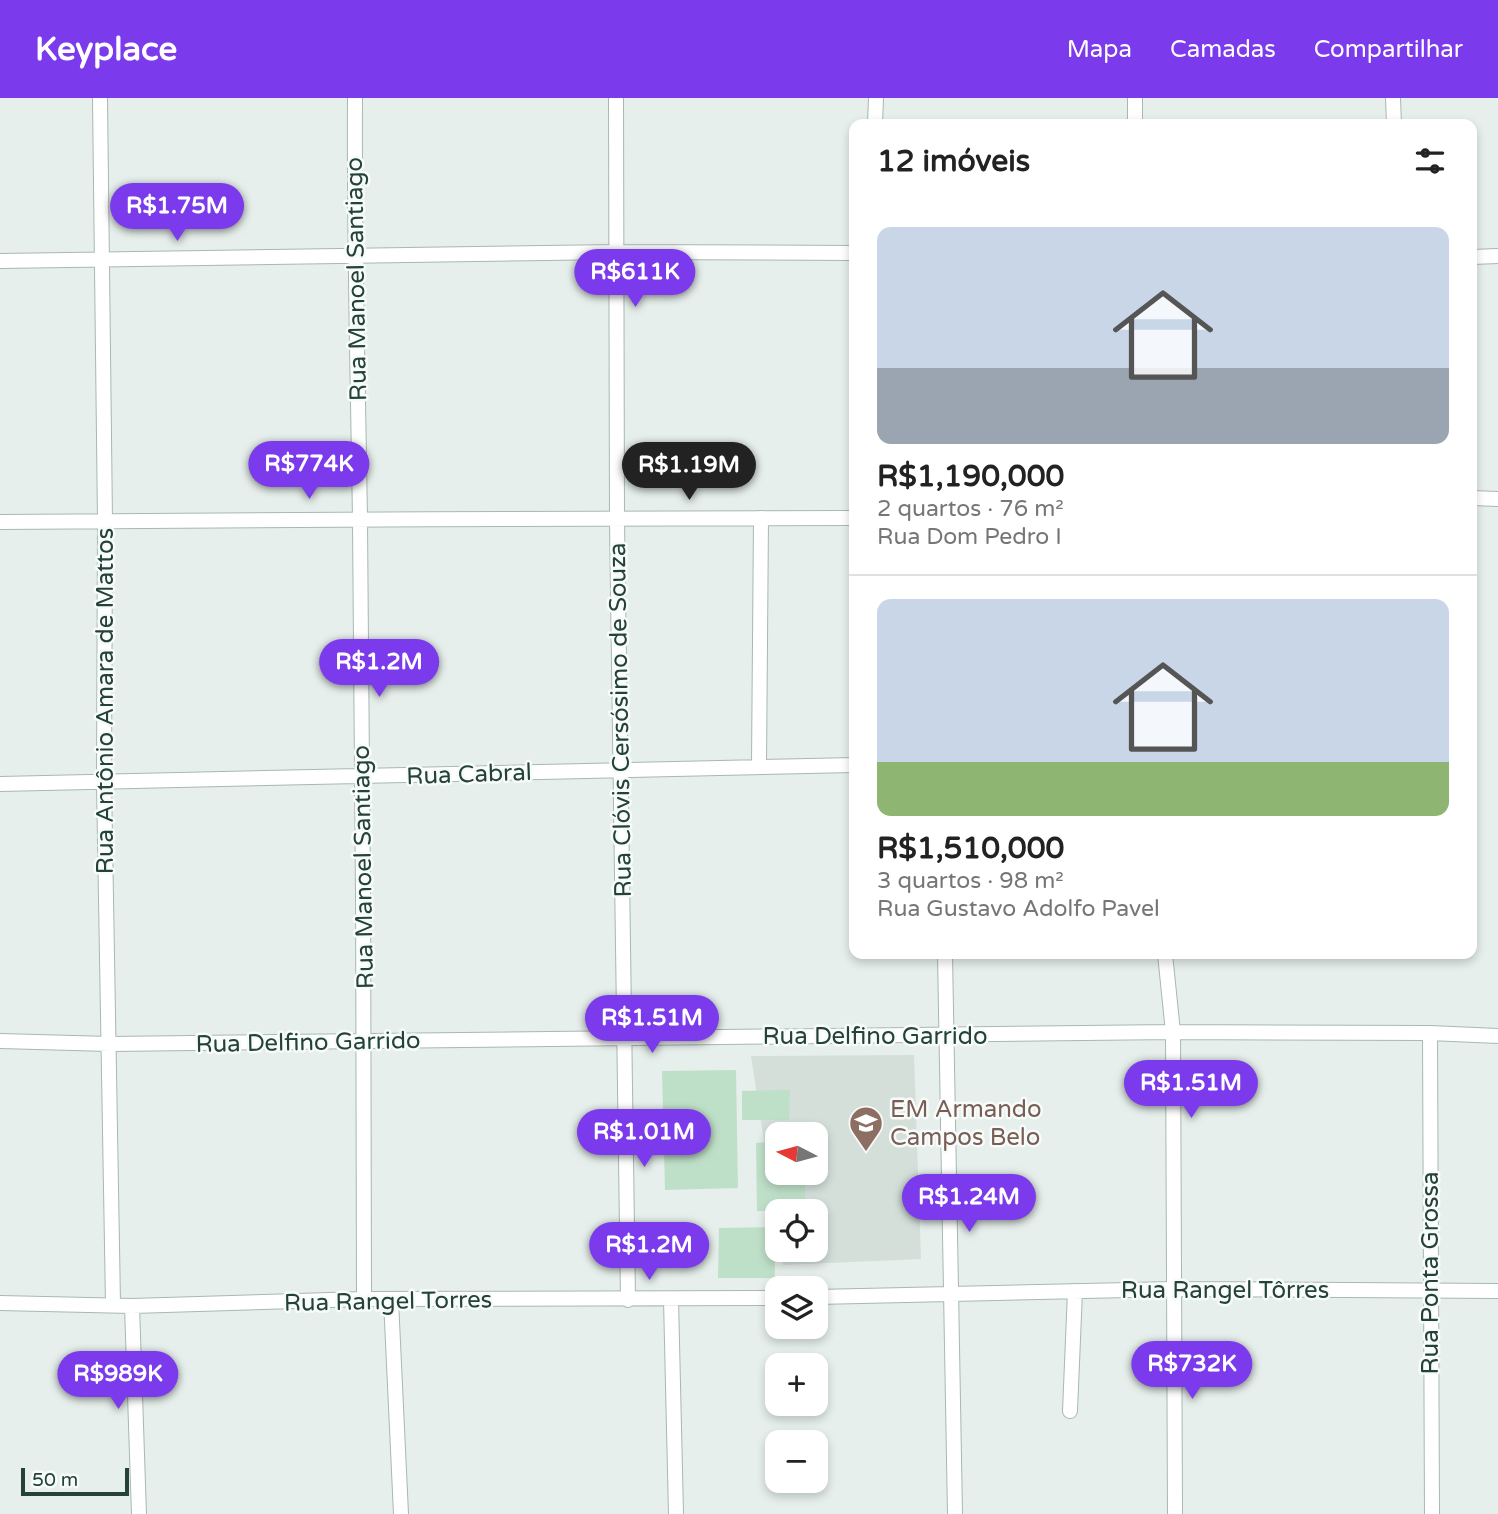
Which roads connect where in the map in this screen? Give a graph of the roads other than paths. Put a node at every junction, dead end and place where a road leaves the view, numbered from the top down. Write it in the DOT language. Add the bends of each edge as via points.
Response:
graph roads {
  1 [pos="100,98"];
  2 [pos="355,98"];
  3 [pos="617,98"];
  4 [pos="876,98"];
  5 [pos="1135,98"];
  6 [pos="1393,98"];
  7 [pos="875,119"];
  8 [pos="1135,119"];
  9 [pos="1394,119"];
  10 [pos="617,252"];
  11 [pos="849,253"];
  12 [pos="1498,256"];
  13 [pos="1477,257"];
  14 [pos="354,258"];
  15 [pos="0,261"];
  16 [pos="103,262"];
  17 [pos="1477,498"];
  18 [pos="1498,499"];
  19 [pos="360,518"];
  20 [pos="761,518"];
  21 [pos="849,518"];
  22 [pos="617,520"];
  23 [pos="0,522"];
  24 [pos="105,522"];
  25 [pos="759,765"];
  26 [pos="849,765"];
  27 [pos="620,770"];
  28 [pos="362,777"];
  29 [pos="104,783"];
  30 [pos="0,784"];
  31 [pos="945,959"];
  32 [pos="1166,959"];
  33 [pos="1173,1032"];
  34 [pos="1430,1032"];
  35 [pos="946,1036"];
  36 [pos="1498,1036"];
  37 [pos="624,1039"];
  38 [pos="0,1041"];
  39 [pos="365,1041"];
  40 [pos="110,1044"];
  41 [pos="1174,1289"];
  42 [pos="1075,1291"];
  43 [pos="1498,1291"];
  44 [pos="1429,1292"];
  45 [pos="952,1295"];
  46 [pos="828,1297"];
  47 [pos="765,1298"];
  48 [pos="364,1299"];
  49 [pos="671,1299"];
  50 [pos="391,1300"];
  51 [pos="628,1300"];
  52 [pos="0,1303"];
  53 [pos="113,1304"];
  54 [pos="132,1306"];
  55 [pos="1070,1411"];
  56 [pos="139,1514"];
  57 [pos="401,1514"];
  58 [pos="676,1514"];
  59 [pos="955,1514"];
  60 [pos="1175,1514"];
  61 [pos="1432,1514"];
  1 -- 16 [label="street, Rua Antônio Amara de Mattos"];
  2 -- 14 [label="street, Rua Manoel Santiago"];
  3 -- 10 [label="street, Rua Clóvis Cersósimo de Souza"];
  4 -- 7 [label="street"];
  5 -- 8 [label="street"];
  6 -- 9 [label="street"];
  10 -- 11 [label="street"];
  10 -- 14 [label="street"];
  10 -- 22 [label="street, Rua Clóvis Cersósimo de Souza"];
  12 -- 13 [label="street"];
  14 -- 16 [label="street"];
  14 -- 19 [label="street, Rua Manoel Santiago"];
  15 -- 16 [label="street"];
  16 -- 24 [label="street, Rua Antônio Amara de Mattos"];
  17 -- 18 [label="street"];
  19 -- 22 [label="street"];
  19 -- 24 [label="street"];
  19 -- 28 [label="street, Rua Manoel Santiago"];
  20 -- 21 [label="street"];
  20 -- 22 [label="street"];
  20 -- 25 [label="street"];
  22 -- 27 [label="street, Rua Clóvis Cersósimo de Souza"];
  23 -- 24 [label="street"];
  24 -- 29 [label="street, Rua Antônio Amara de Mattos"];
  25 -- 26 [label="street, Rua Cabral"];
  25 -- 27 [label="street, Rua Cabral"];
  27 -- 28 [label="street, Rua Cabral"];
  27 -- 37 [label="street, Rua Clóvis Cersósimo de Souza"];
  28 -- 29 [label="street, Rua Cabral"];
  28 -- 39 [label="street, Rua Manoel Santiago"];
  29 -- 30 [label="street, Rua Cabral"];
  29 -- 40 [label="street, Rua Antônio Amara de Mattos"];
  31 -- 35 [label="street"];
  32 -- 33 [label="street"];
  33 -- 34 [label="street, Rua Delfino Garrido"];
  33 -- 35 [label="street, Rua Delfino Garrido"];
  33 -- 41 [label="street"];
  34 -- 36 [label="street, Rua Delfino Garrido"];
  34 -- 44 [label="street, Rua Ponta Grossa"];
  35 -- 37 [label="street, Rua Delfino Garrido"];
  35 -- 45 [label="street"];
  37 -- 39 [label="street, Rua Delfino Garrido"];
  37 -- 51 [label="street, Rua Clóvis Cersósimo de Souza"];
  38 -- 40 [label="street, Rua Delfino Garrido"];
  39 -- 40 [label="street, Rua Delfino Garrido"];
  39 -- 48 [label="street, Rua Manoel Santiago"];
  40 -- 53 [label="street, Rua Antônio Amara de Mattos"];
  41 -- 42 [label="street, Rua Rangel Tôrres"];
  41 -- 44 [label="street, Rua Rangel Tôrres"];
  41 -- 60 [label="street"];
  42 -- 45 [label="street, Rua Rangel Tôrres"];
  42 -- 55 [label="street"];
  43 -- 44 [label="street, Rua Rangel Tôrres"];
  44 -- 61 [label="street, Rua Ponta Grossa"];
  45 -- 46 [label="street"];
  45 -- 59 [label="street"];
  47 -- 49 [label="street, Rua Rangel Torres"];
  48 -- 50 [label="street, Rua Rangel Torres"];
  48 -- 54 [label="street, Rua Rangel Torres"];
  49 -- 51 [label="street, Rua Rangel Torres"];
  49 -- 58 [label="street"];
  50 -- 51 [label="street, Rua Rangel Torres"];
  50 -- 57 [label="street"];
  52 -- 53 [label="street, Rua Rangel Torres"];
  53 -- 54 [label="street, Rua Rangel Torres"];
  54 -- 56 [label="street"];
}
